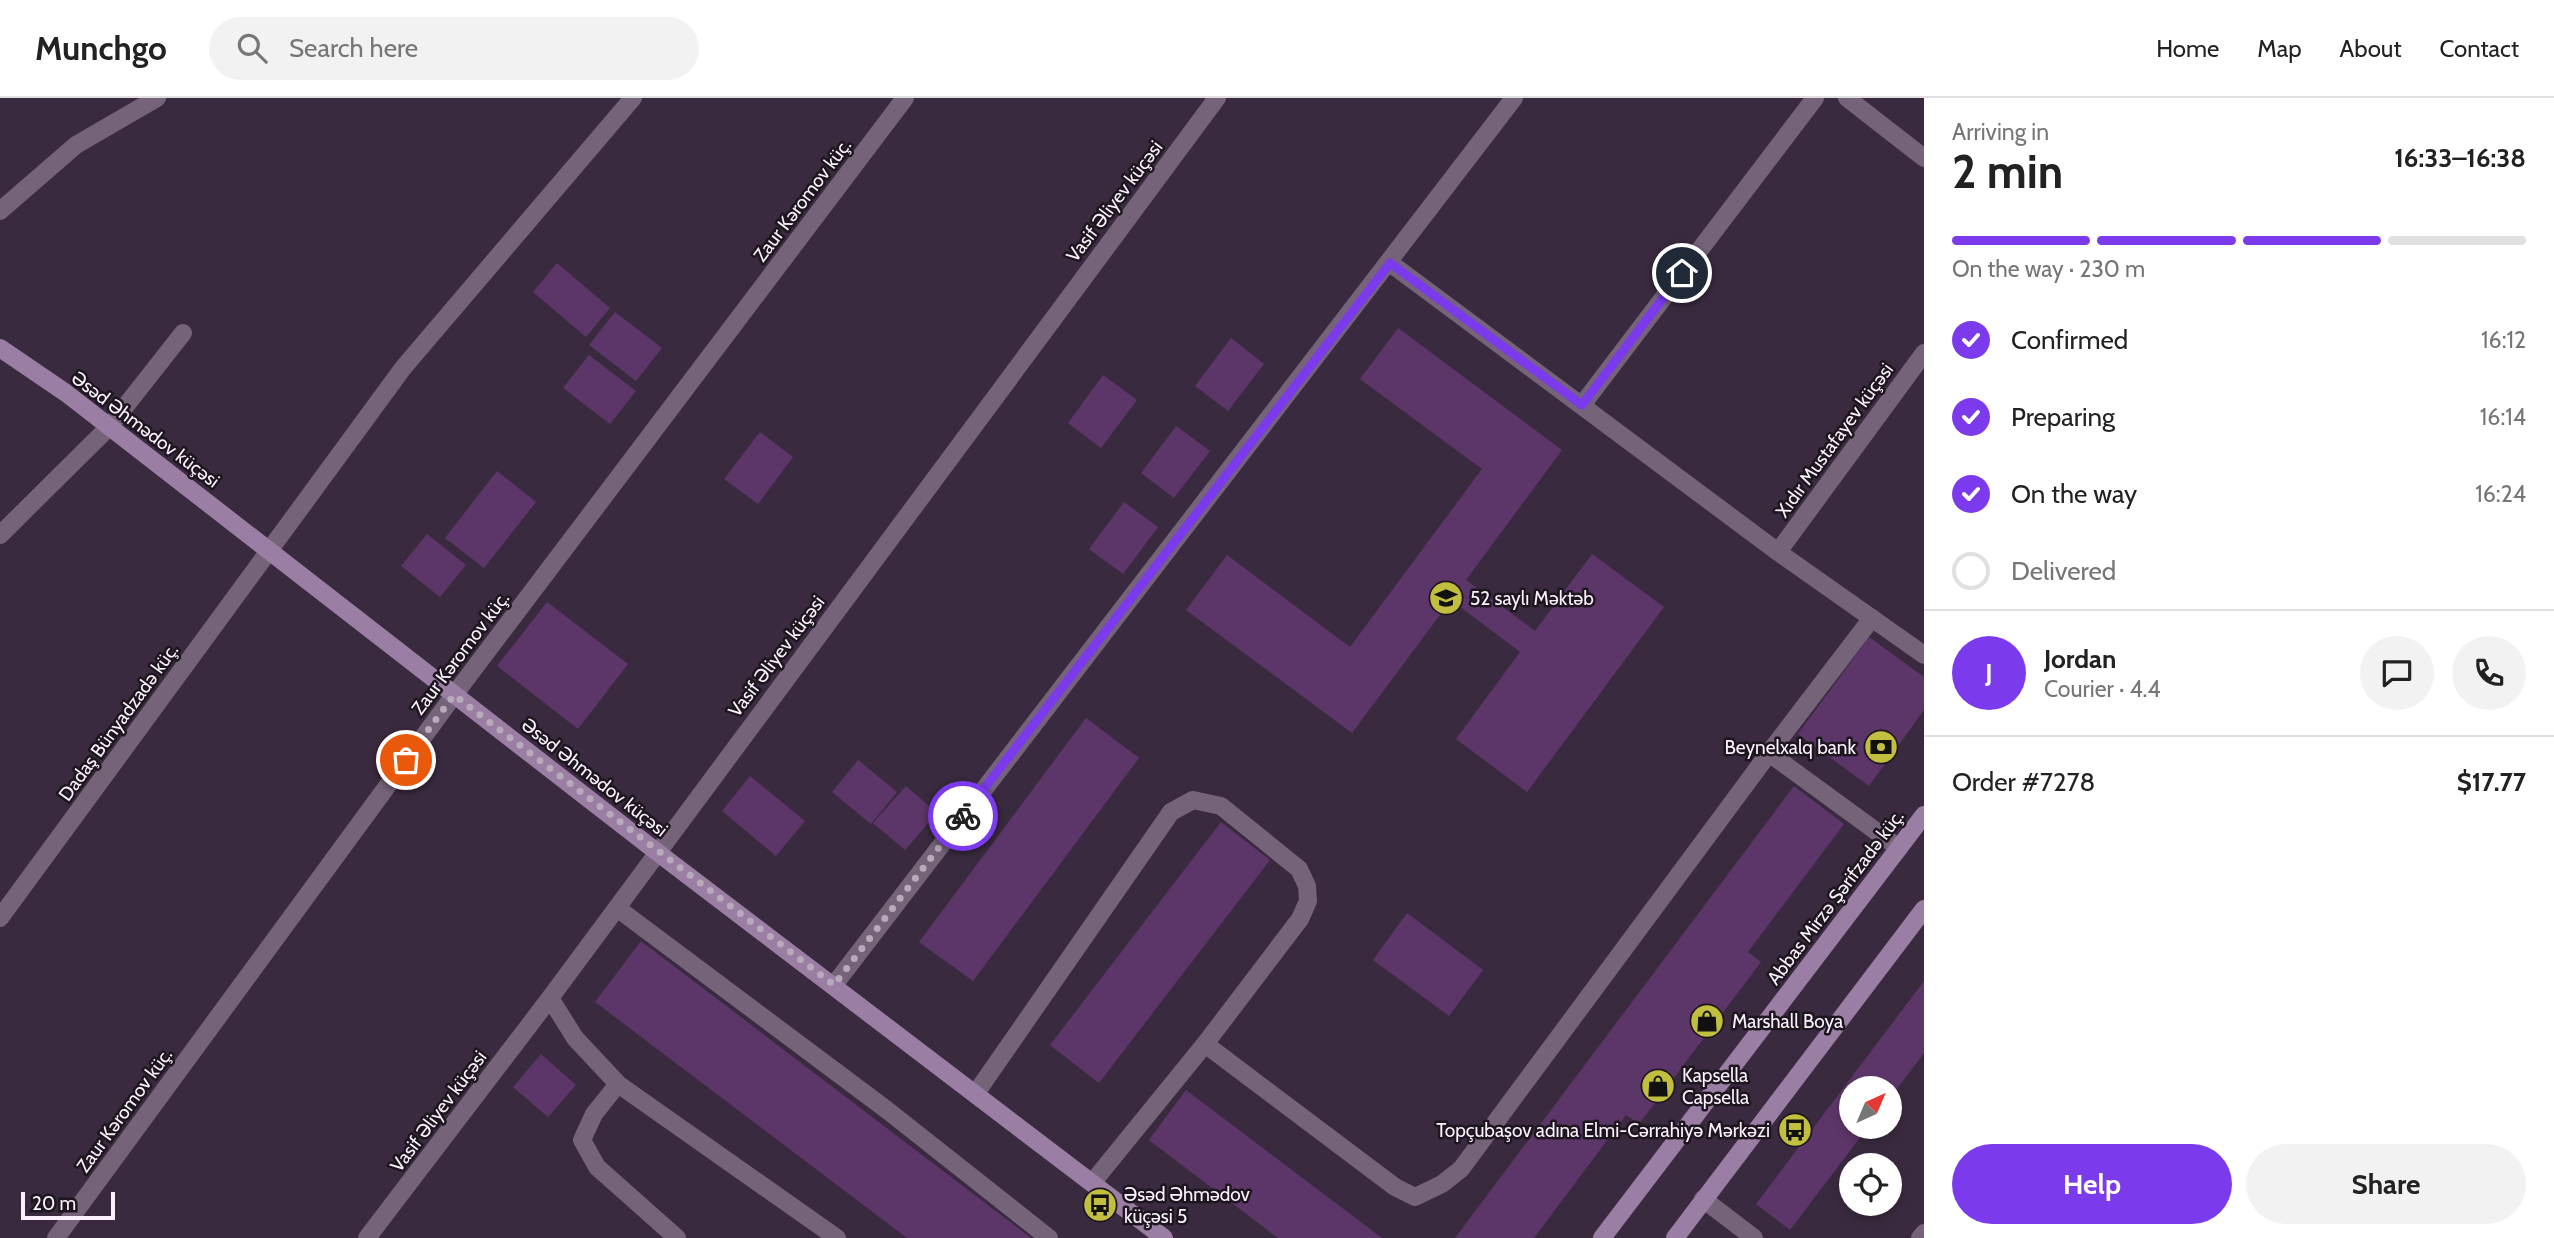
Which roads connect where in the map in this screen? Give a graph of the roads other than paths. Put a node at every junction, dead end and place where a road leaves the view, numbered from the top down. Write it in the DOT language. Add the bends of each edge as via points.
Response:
graph roads {
  1 [pos="157,98"];
  2 [pos="633,98"];
  3 [pos="905,98"];
  4 [pos="1217,98"];
  5 [pos="1514,98"];
  6 [pos="1815,98"];
  7 [pos="1847,98"];
  8 [pos="1924,158"];
  9 [pos="0,211"];
  10 [pos="1390,263"];
  11 [pos="183,333"];
  12 [pos="0,348"];
  13 [pos="1924,353"];
  14 [pos="1582,405"];
  15 [pos="109,427"];
  16 [pos="0,535"];
  17 [pos="271,551"];
  18 [pos="1778,552"];
  19 [pos="1872,618"];
  20 [pos="1924,655"];
  21 [pos="454,695"];
  22 [pos="1769,753"];
  23 [pos="1924,816"];
  24 [pos="1899,848"];
  25 [pos="657,852"];
  26 [pos="617,908"];
  27 [pos="1924,909"];
  28 [pos="0,918"];
  29 [pos="834,985"];
  30 [pos="550,998"];
  31 [pos="1205,1044"];
  32 [pos="618,1084"];
  33 [pos="975,1093"];
  34 [pos="1092,1183"];
  35 [pos="1703,1199"];
  36 [pos="1924,1233"];
  37 [pos="664,1234"];
  38 [pos="56,1238"];
  39 [pos="367,1238"];
  40 [pos="837,1238"];
  41 [pos="1049,1238"];
  42 [pos="1164,1238"];
  43 [pos="1602,1238"];
  44 [pos="1675,1238"];
  45 [pos="1754,1238"];
  46 [pos="1920,1238"];
  1 -- 9 [label="street" via="76,145"];
  2 -- 17 [label="street, Dadaş Bünyadzadə küç." via="403,368"];
  3 -- 21 [label="street, Zaur Kəromov küç."];
  4 -- 25 [label="street, Vasif Əliyev küçəsi"];
  5 -- 10 [label="street"];
  6 -- 14 [label="street"];
  7 -- 8 [label="street"];
  10 -- 14 [label="street"];
  10 -- 29 [label="street"];
  11 -- 15 [label="street"];
  12 -- 15 [label="street, Əsəd Əhmədov küçəsi"];
  13 -- 18 [label="street, Xıdır Mustafayev küçəsi"];
  14 -- 18 [label="street"];
  15 -- 16 [label="street"];
  15 -- 17 [label="street, Əsəd Əhmədov küçəsi"];
  17 -- 21 [label="street, Əsəd Əhmədov küçəsi"];
  17 -- 28 [label="street, Dadaş Bünyadzadə küç."];
  18 -- 19 [label="street"];
  19 -- 20 [label="street"];
  19 -- 22 [label="street"];
  21 -- 25 [label="street, Əsəd Əhmədov küçəsi"];
  21 -- 38 [label="street, Zaur Kəromov küç."];
  22 -- 24 [label="street"];
  22 -- 31 [label="street" via="1461,1169 1442,1184 1415,1197 1395,1187"];
  23 -- 24 [label="street, Abbas Mirzə Şərifzadə küç."];
  24 -- 43 [label="street, Abbas Mirzə Şərifzadə küç."];
  25 -- 26 [label="street, Vasif Əliyev küçəsi"];
  25 -- 29 [label="street, Əsəd Əhmədov küçəsi"];
  26 -- 30 [label="street, Vasif Əliyev küçəsi"];
  26 -- 41 [label="street"];
  27 -- 35 [label="street"];
  29 -- 33 [label="street, Əsəd Əhmədov küçəsi"];
  30 -- 32 [label="street" via="575,1038"];
  30 -- 39 [label="street, Vasif Əliyev küçəsi"];
  31 -- 33 [label="street" via="1300,919 1308,901 1299,869 1221,806 1193,800 1171,812"];
  31 -- 34 [label="street"];
  32 -- 37 [label="street" via="594,1114 582,1140 597,1167"];
  32 -- 40 [label="street"];
  33 -- 34 [label="street, Əsəd Əhmədov küçəsi"];
  34 -- 42 [label="street, Əsəd Əhmədov küçəsi"];
  35 -- 44 [label="street"];
  35 -- 45 [label="street"];
  36 -- 46 [label="street"];
}
